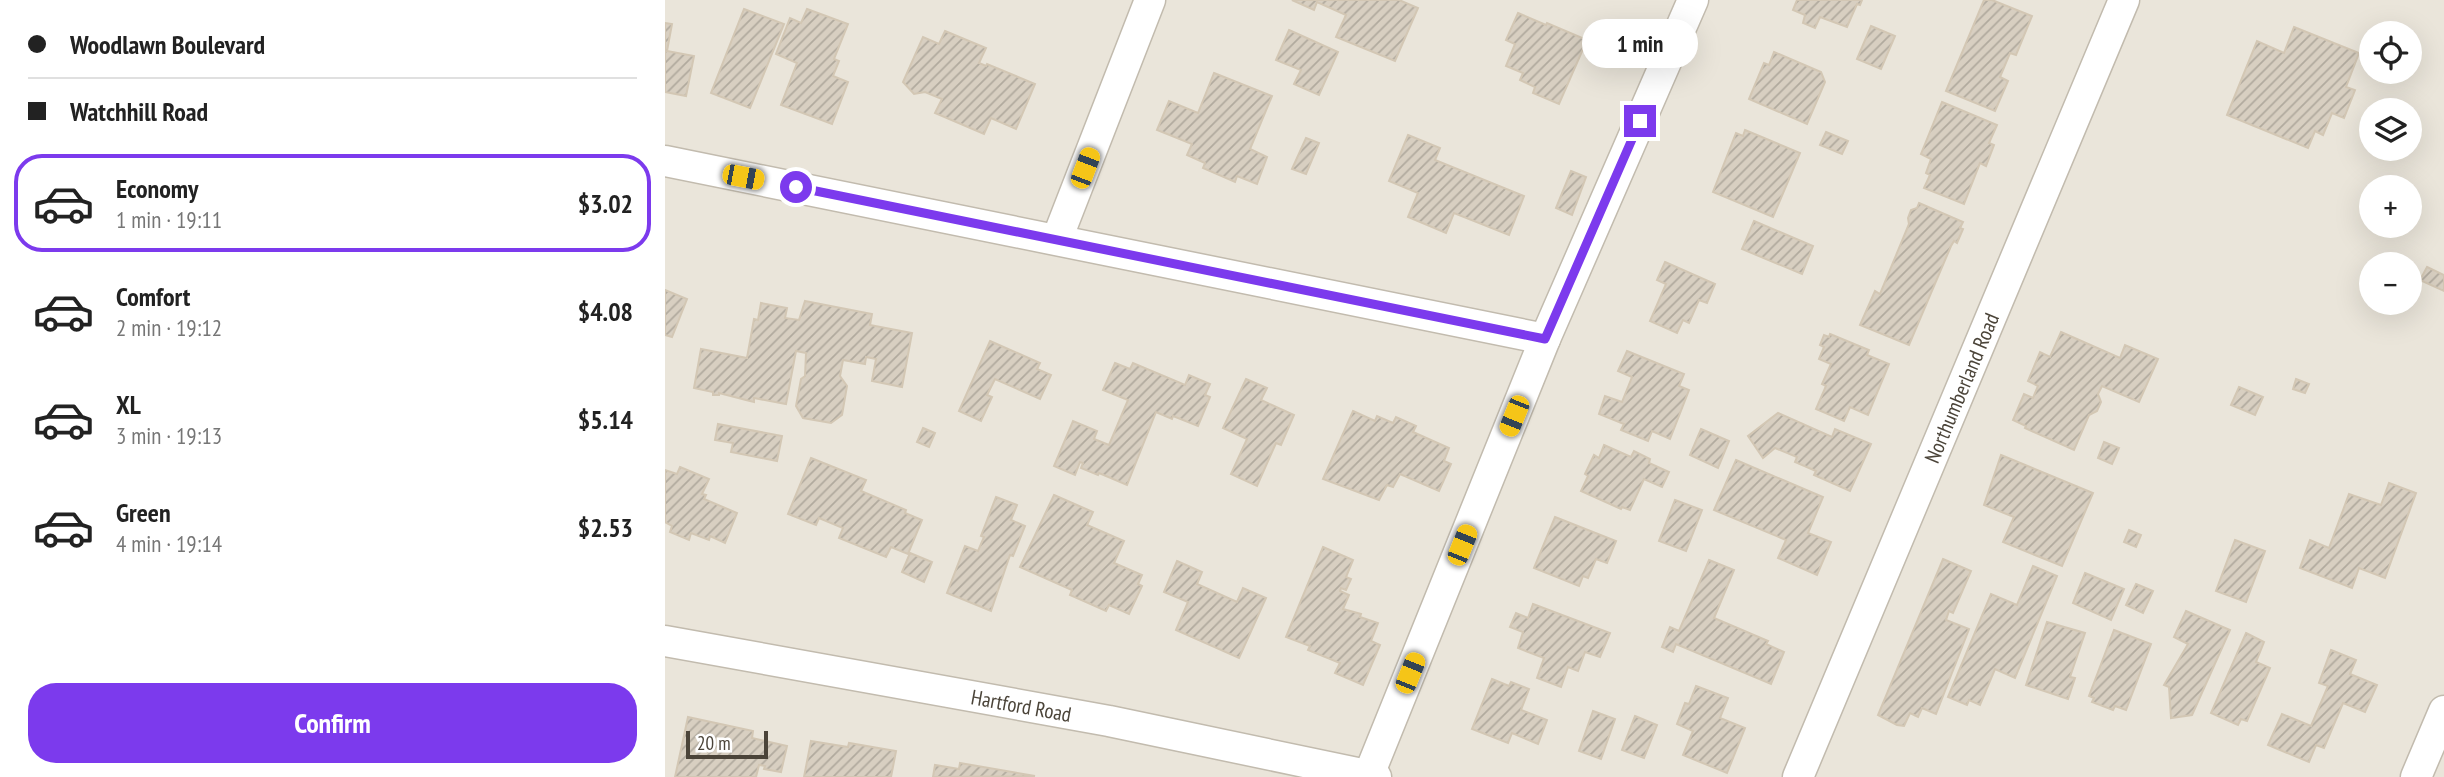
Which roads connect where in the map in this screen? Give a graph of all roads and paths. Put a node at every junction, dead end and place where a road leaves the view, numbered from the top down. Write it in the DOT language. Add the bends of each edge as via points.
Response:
graph roads {
  1 [pos="1150,0"];
  2 [pos="1693,0"];
  3 [pos="2124,0"];
  4 [pos="665,161"];
  5 [pos="1057,239"];
  6 [pos="1545,339"];
  7 [pos="665,641"];
  8 [pos="2444,712"];
  9 [pos="1371,777"];
  10 [pos="1798,777"];
  11 [pos="2416,777"];
  1 -- 5 [label="street"];
  2 -- 6 [label="street"];
  3 -- 10 [label="street, Northumberland Road"];
  4 -- 5 [label="street"];
  5 -- 6 [label="street"];
  6 -- 9 [label="street"];
  7 -- 9 [label="street, Hartford Road" via="1109,721"];
  8 -- 11 [label="street"];
}
